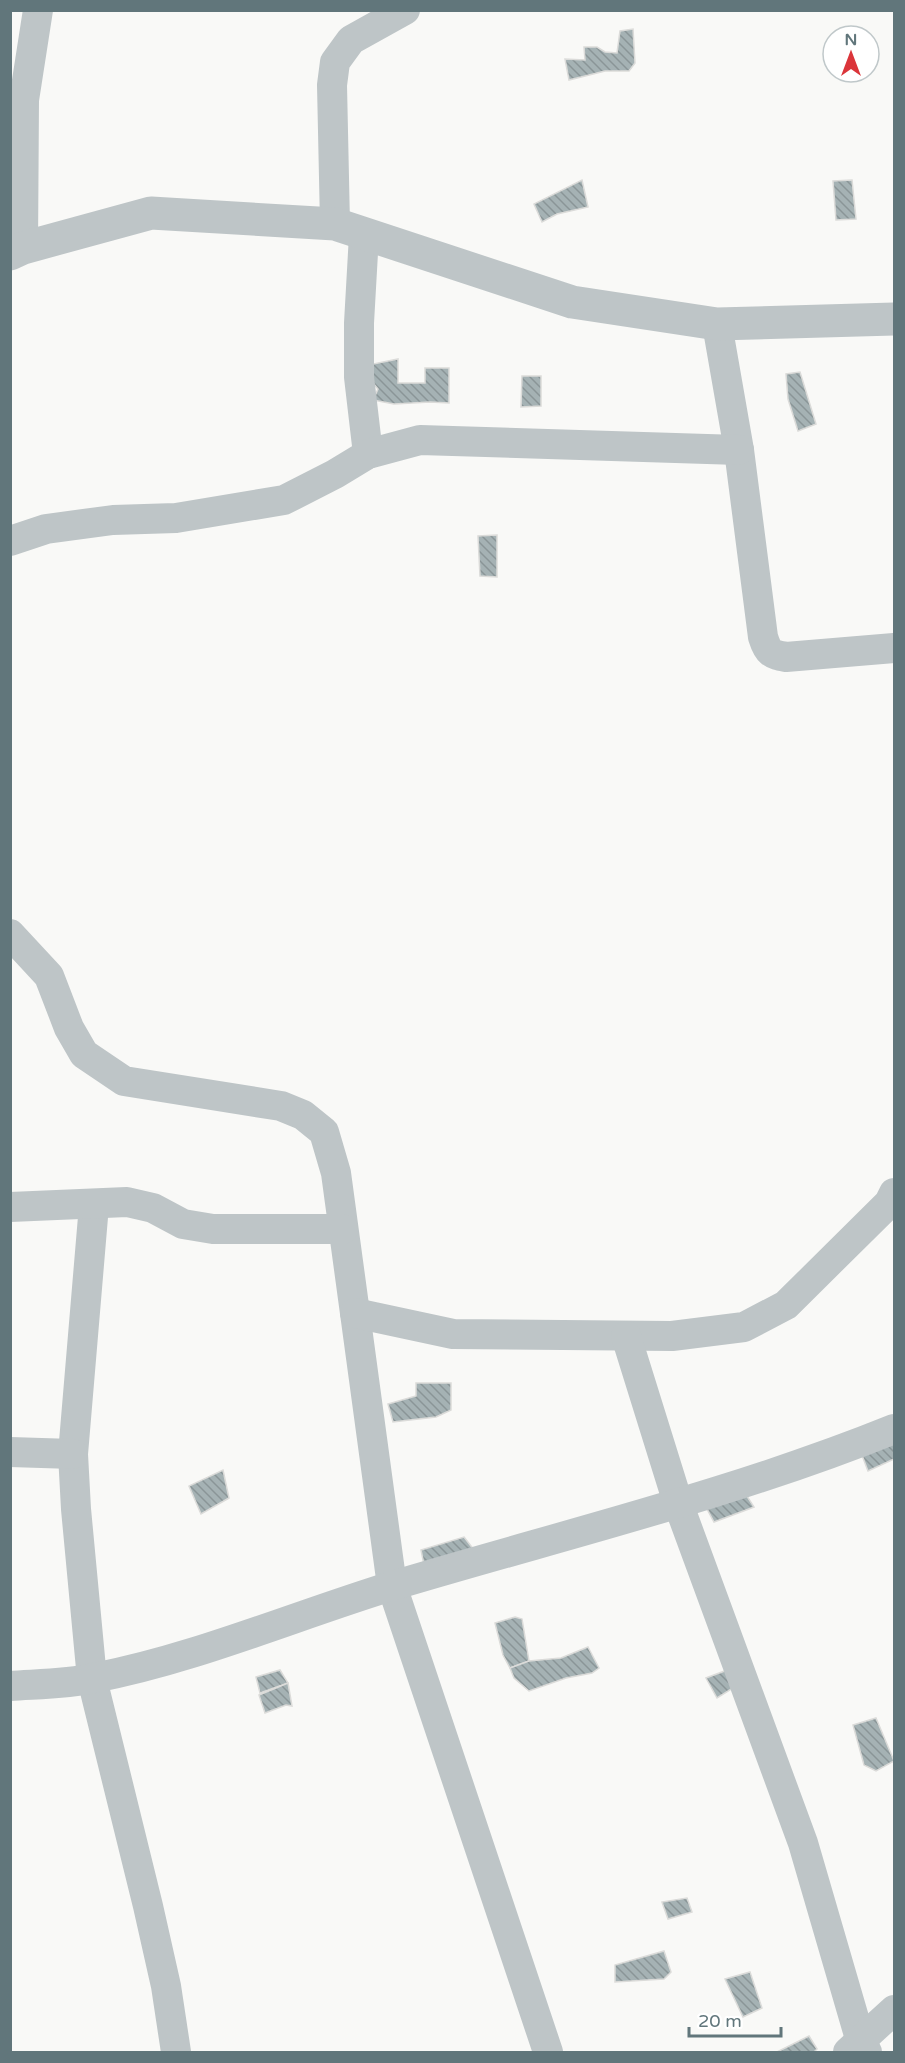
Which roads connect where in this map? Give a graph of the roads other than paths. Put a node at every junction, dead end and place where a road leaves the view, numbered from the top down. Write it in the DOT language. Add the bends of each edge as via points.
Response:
graph roads {
  1 [pos="405,10"];
  2 [pos="28,26"];
  3 [pos="350,229"];
  4 [pos="16,251"];
  5 [pos="894,319"];
  6 [pos="717,324"];
  7 [pos="739,450"];
  8 [pos="368,453"];
  9 [pos="10,541"];
  10 [pos="894,648"];
  11 [pos="10,934"];
  12 [pos="893,1204"];
  13 [pos="94,1205"];
  14 [pos="10,1207"];
  15 [pos="343,1229"];
  16 [pos="355,1313"];
  17 [pos="626,1336"];
  18 [pos="894,1429"];
  19 [pos="10,1452"];
  20 [pos="73,1454"];
  21 [pos="678,1503"];
  22 [pos="392,1586"];
  23 [pos="92,1679"];
  24 [pos="10,1686"];
  25 [pos="894,2010"];
  26 [pos="859,2049"];
  27 [pos="176,2052"];
  28 [pos="548,2052"];
  1 -- 3 [label="street" via="351,40 335,62 332,85"];
  2 -- 4 [label="street"];
  3 -- 4 [label="street" via="151,213"];
  3 -- 6 [label="street" via="572,302"];
  3 -- 8 [label="street"];
  5 -- 6 [label="street"];
  6 -- 7 [label="street"];
  7 -- 8 [label="street" via="420,440"];
  7 -- 10 [label="street" via="763,637 772,654 786,657"];
  8 -- 9 [label="street" via="284,500 176,518 113,520 46,529"];
  11 -- 15 [label="street" via="49,976 69,1028 84,1054 124,1081 281,1106 303,1115 324,1132 336,1173"];
  12 -- 17 [label="street" via="786,1305 744,1327 672,1336"];
  13 -- 14 [label="street"];
  13 -- 15 [label="street" via="127,1202 153,1208 183,1224 213,1229"];
  13 -- 20 [label="street"];
  15 -- 16 [label="street"];
  16 -- 17 [label="street" via="453,1334"];
  16 -- 22 [label="street"];
  17 -- 21 [label="street"];
  18 -- 21 [label="street" via="835,1453"];
  19 -- 20 [label="street"];
  20 -- 23 [label="street"];
  21 -- 22 [label="street"];
  21 -- 26 [label="street" via="803,1844"];
  22 -- 23 [label="street" via="176,1658"];
  22 -- 28 [label="street"];
  23 -- 24 [label="street"];
  23 -- 27 [label="street" via="148,1906"];
  25 -- 26 [label="street"];
}
